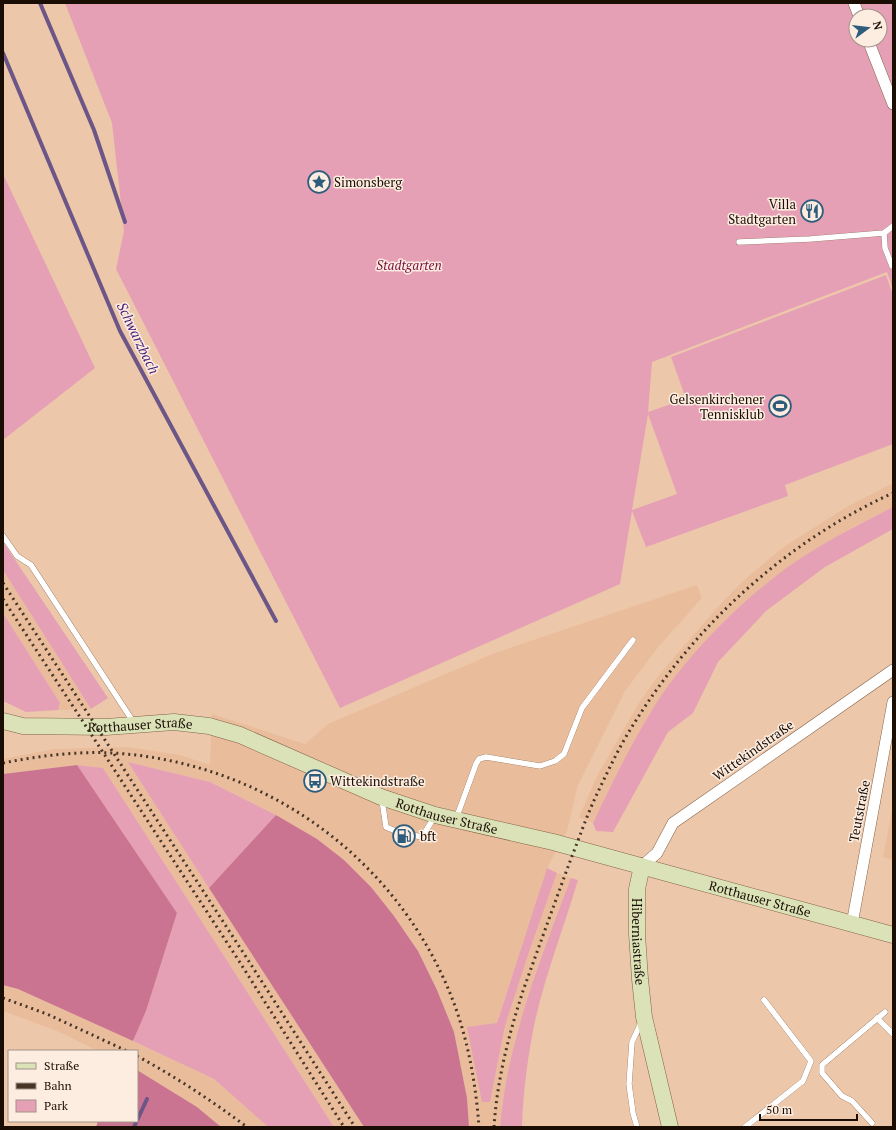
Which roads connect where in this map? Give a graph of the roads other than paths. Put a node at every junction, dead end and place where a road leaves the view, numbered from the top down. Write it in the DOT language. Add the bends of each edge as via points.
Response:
graph roads {
  1 [pos="871,48"];
  2 [pos="893,104"];
  3 [pos="893,226"];
  4 [pos="884,233"];
  5 [pos="739,242"];
  6 [pos="892,266"];
  7 [pos="3,536"];
  8 [pos="633,640"];
  9 [pos="893,670"];
  10 [pos="893,702"];
  11 [pos="3,721"];
  12 [pos="135,724"];
  13 [pos="381,797"];
  14 [pos="435,815"];
  15 [pos="455,820"];
  16 [pos="642,866"];
  17 [pos="852,924"];
  18 [pos="893,935"];
  19 [pos="764,1000"];
  20 [pos="885,1012"];
  21 [pos="644,1017"];
  22 [pos="877,1018"];
  23 [pos="893,1034"];
  24 [pos="872,1123"];
  25 [pos="637,1127"];
  26 [pos="670,1127"];
  27 [pos="745,1127"];
  1 -- 2 [label="street"];
  3 -- 4 [label="lane"];
  4 -- 5 [label="lane"];
  4 -- 6 [label="lane" via="885,248"];
  7 -- 12 [label="lane" via="17,556 31,565"];
  8 -- 15 [label="lane" via="582,708 564,754 555,761 540,766 486,757 479,759"];
  9 -- 16 [label="street, Wittekindstraße" via="673,823 657,853"];
  10 -- 17 [label="street, Teutstraße"];
  11 -- 12 [label="main road, Rotthauser Straße" via="24,726 106,727"];
  12 -- 13 [label="main road, Rotthauser Straße" via="174,722 222,729"];
  13 -- 14 [label="main road, Rotthauser Straße"];
  13 -- 14 [label="lane" via="386,827 398,832 422,837"];
  14 -- 15 [label="main road, Rotthauser Straße"];
  15 -- 16 [label="main road, Rotthauser Straße" via="553,842"];
  16 -- 17 [label="main road, Rotthauser Straße"];
  16 -- 21 [label="main road, Hiberniastraße" via="637,889 637,934"];
  17 -- 18 [label="main road, Rotthauser Straße"];
  19 -- 27 [label="lane" via="811,1061 803,1081"];
  20 -- 22 [label="lane"];
  21 -- 25 [label="lane" via="632,1042 629,1084"];
  21 -- 26 [label="main road, Hiberniastraße"];
  22 -- 23 [label="lane"];
  22 -- 24 [label="lane" via="822,1065 822,1074"];
}
